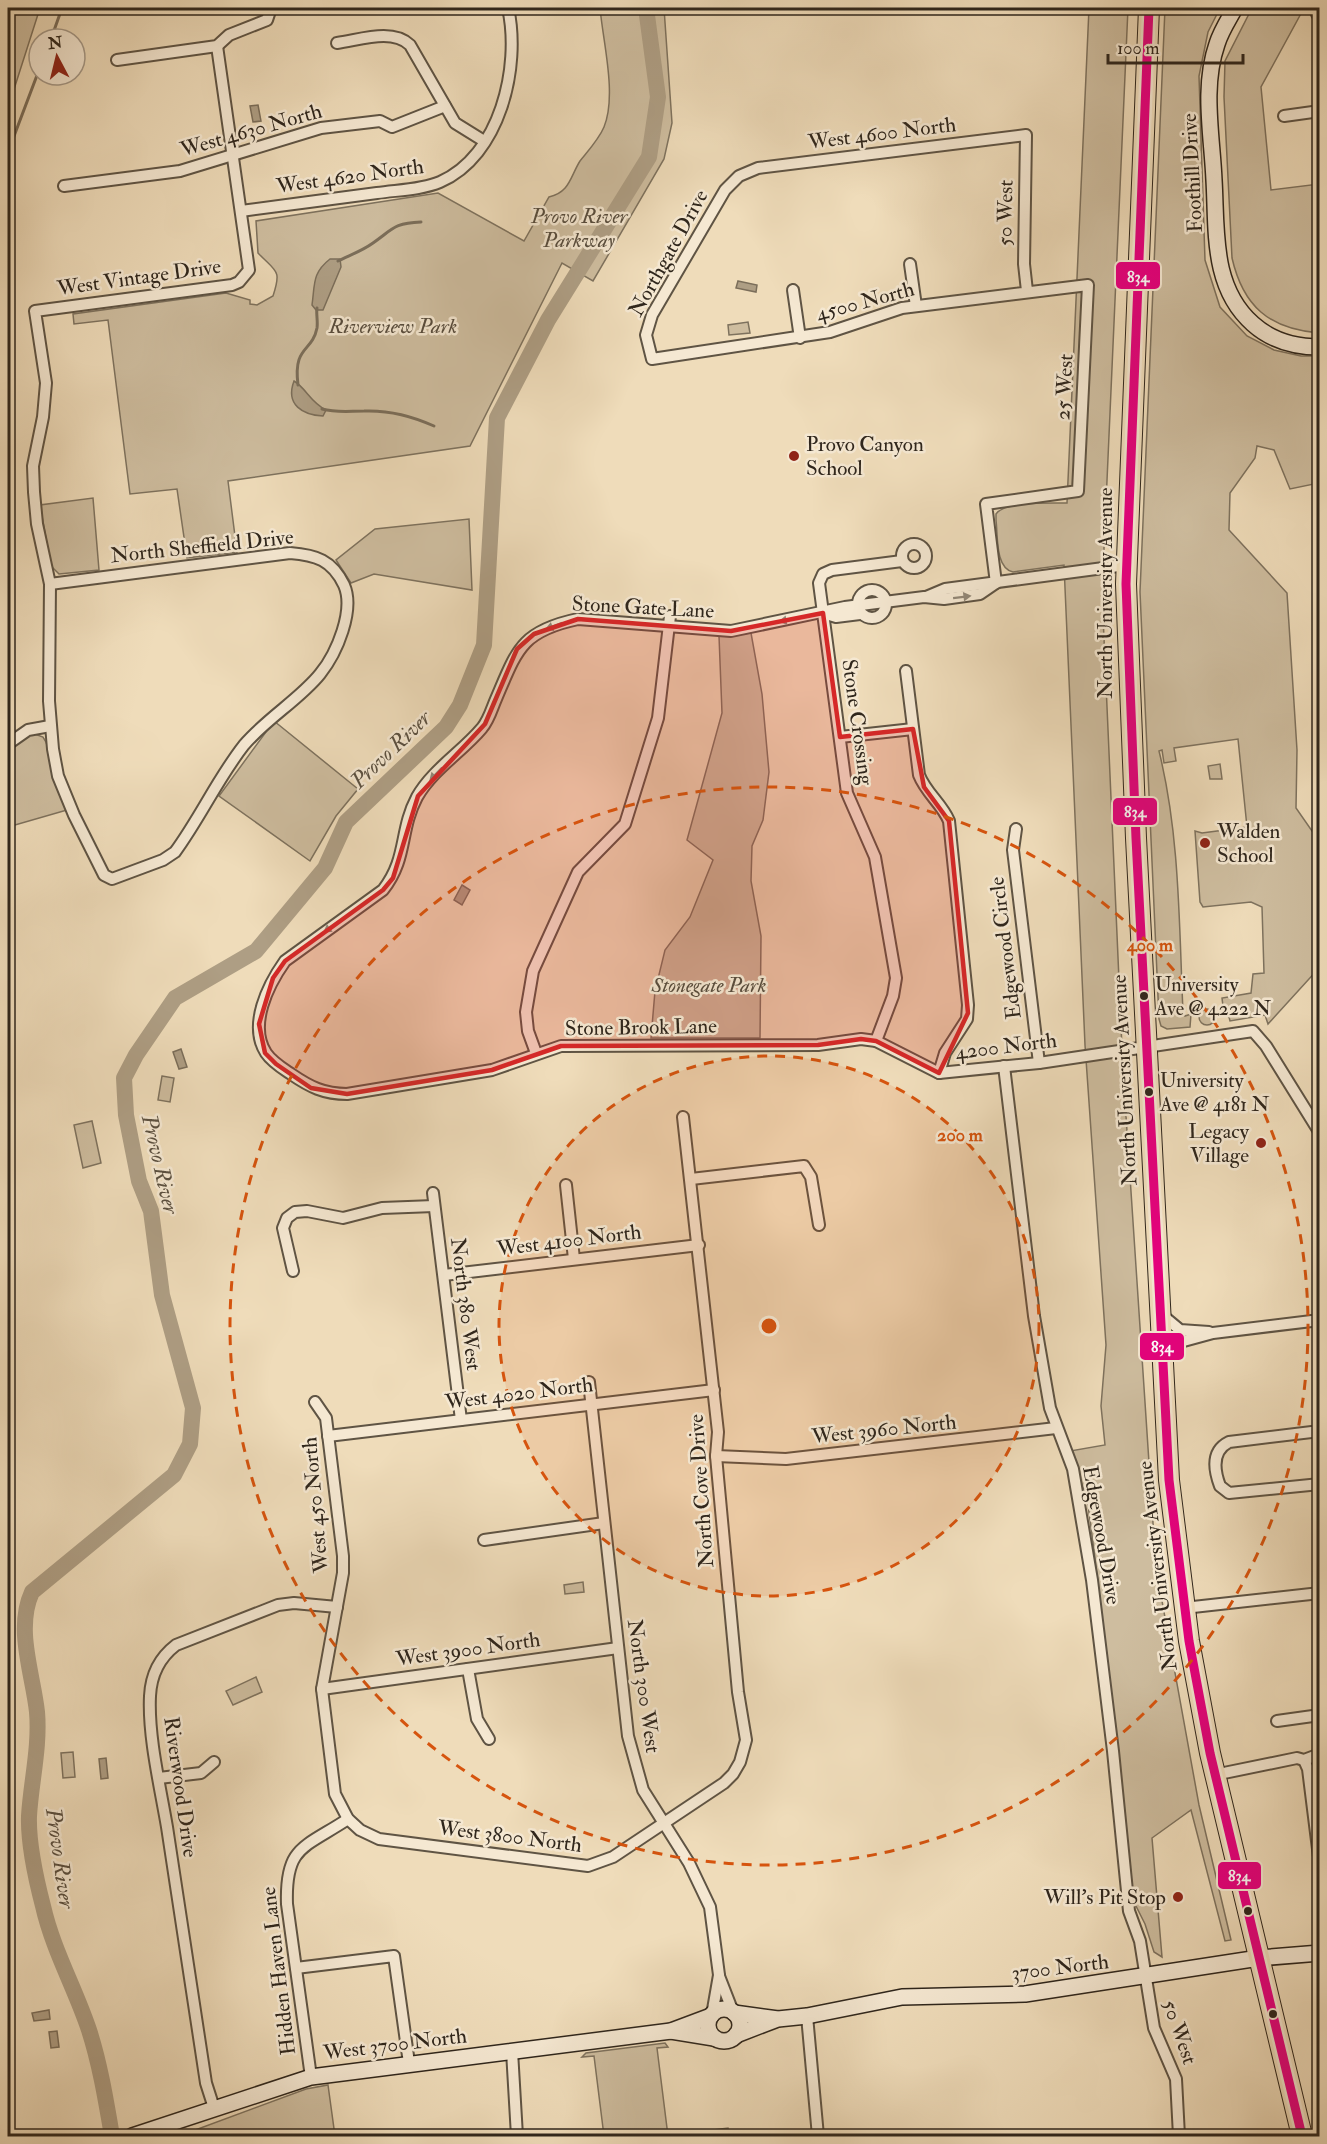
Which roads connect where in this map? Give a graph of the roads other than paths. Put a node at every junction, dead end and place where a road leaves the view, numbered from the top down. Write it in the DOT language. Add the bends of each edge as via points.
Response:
graph roads {
  1 [pos="508,8"];
  2 [pos="1149,8"];
  3 [pos="1235,8"];
  4 [pos="271,10"];
  5 [pos="338,43"];
  6 [pos="217,46"];
  7 [pos="117,60"];
  8 [pos="445,106"];
  9 [pos="1320,111"];
  10 [pos="1284,116"];
  11 [pos="1026,135"];
  12 [pos="483,141"];
  13 [pos="231,154"];
  14 [pos="743,174"];
  15 [pos="64,186"];
  16 [pos="241,211"];
  17 [pos="910,264"];
  18 [pos="1088,285"];
  19 [pos="793,290"];
  20 [pos="1027,291"];
  21 [pos="916,306"];
  22 [pos="800,338"];
  23 [pos="1320,347"];
  24 [pos="652,359"];
  25 [pos="902,561"];
  26 [pos="1126,565"];
  27 [pos="996,583"];
  28 [pos="50,584"];
  29 [pos="885,602"];
  30 [pos="859,610"];
  31 [pos="823,613"];
  32 [pos="670,616"];
  33 [pos="669,628"];
  34 [pos="906,671"];
  35 [pos="50,726"];
  36 [pos="913,729"];
  37 [pos="840,737"];
  38 [pos="8,744"];
  39 [pos="1016,830"];
  40 [pos="876,1041"];
  41 [pos="1146,1047"];
  42 [pos="536,1053"];
  43 [pos="1039,1063"];
  44 [pos="276,1064"];
  45 [pos="1004,1066"];
  46 [pos="939,1073"];
  47 [pos="683,1117"];
  48 [pos="1320,1133"];
  49 [pos="691,1179"];
  50 [pos="566,1185"];
  51 [pos="433,1193"];
  52 [pos="434,1206"];
  53 [pos="819,1225"];
  54 [pos="699,1245"];
  55 [pos="574,1259"];
  56 [pos="293,1271"];
  57 [pos="444,1275"];
  58 [pos="1160,1312"];
  59 [pos="1320,1320"];
  60 [pos="1213,1333"];
  61 [pos="1162,1360"];
  62 [pos="588,1382"];
  63 [pos="714,1390"];
  64 [pos="315,1401"];
  65 [pos="591,1404"];
  66 [pos="461,1420"];
  67 [pos="1056,1428"];
  68 [pos="1320,1431"];
  69 [pos="328,1436"];
  70 [pos="716,1456"];
  71 [pos="1320,1484"];
  72 [pos="604,1523"];
  73 [pos="484,1540"];
  74 [pos="1320,1593"];
  75 [pos="337,1608"];
  76 [pos="1184,1608"];
  77 [pos="618,1648"];
  78 [pos="468,1670"];
  79 [pos="322,1689"];
  80 [pos="1320,1716"];
  81 [pos="1277,1721"];
  82 [pos="489,1739"];
  83 [pos="1320,1754"];
  84 [pos="1304,1760"];
  85 [pos="214,1762"];
  86 [pos="1214,1775"];
  87 [pos="159,1778"];
  88 [pos="348,1819"];
  89 [pos="663,1824"];
  90 [pos="1320,1865"];
  91 [pos="1320,1953"];
  92 [pos="1259,1958"];
  93 [pos="296,1968"];
  94 [pos="719,1976"];
  95 [pos="1145,1977"];
  96 [pos="733,2013"];
  97 [pos="712,2015"];
  98 [pos="807,2016"];
  99 [pos="778,2019"];
  100 [pos="671,2031"];
  101 [pos="736,2035"];
  102 [pos="714,2038"];
  103 [pos="512,2051"];
  104 [pos="409,2063"];
  105 [pos="311,2077"];
  106 [pos="214,2108"];
  107 [pos="132,2136"];
  108 [pos="518,2136"];
  109 [pos="818,2136"];
  110 [pos="1179,2136"];
  111 [pos="1302,2136"];
  1 -- 12 [label="street, West 4620 North" via="511,72 501,113"];
  2 -- 26 [label="highway, North University Avenue"];
  3 -- 23 [label="main road, Foothill Drive" via="1217,42 1209,79 1218,246 1224,285 1236,306 1258,328 1281,341"];
  4 -- 6 [label="street" via="259,25 229,35"];
  5 -- 8 [label="street" via="402,38 410,45"];
  6 -- 7 [label="street"];
  6 -- 13 [label="street"];
  8 -- 12 [label="street" via="455,123"];
  8 -- 13 [label="street, West 4630 North" via="392,127 380,121 321,128"];
  9 -- 10 [label="street"];
  11 -- 14 [label="street, West 4600 North" via="758,168"];
  11 -- 20 [label="street, 50 West"];
  12 -- 16 [label="street, West 4620 North" via="463,167 430,186"];
  13 -- 15 [label="street, West 4630 North" via="180,171"];
  13 -- 16 [label="street"];
  14 -- 24 [label="street, Northgate Drive" via="724,190 652,315 646,335"];
  16 -- 28 [label="street, West Vintage Drive" via="249,270 232,285 35,311 46,383 33,466 34,492"];
  17 -- 21 [label="street"];
  18 -- 20 [label="street, 4500 North"];
  18 -- 27 [label="street, 25 West" via="1078,491 986,504"];
  19 -- 22 [label="street"];
  20 -- 21 [label="street, 4500 North"];
  21 -- 22 [label="street, 4500 North"];
  22 -- 24 [label="street, 4500 North"];
  25 -- 31 [label="street, Stone Crossing" via="823,574 819,583"];
  26 -- 27 [label="street"];
  26 -- 41 [label="highway, North University Avenue"];
  27 -- 29 [label="street"];
  28 -- 35 [label="street"];
  28 -- 35 [label="street, North Sheffield Drive" via="290,553 310,555 326,561 338,574 347,593 348,615 321,673 242,748 175,852 146,867 112,879 104,875 58,776"];
  29 -- 30 [label="street, Stone Gate Lane" via="886,610 881,616 866,619"];
  29 -- 30 [label="street" via="877,589 863,591 858,598"];
  30 -- 31 [label="street, Stone Gate Lane"];
  31 -- 33 [label="street, Stone Gate Lane, one-way" via="731,631"];
  31 -- 37 [label="street, Stone Crossing"];
  32 -- 33 [label="street"];
  33 -- 42 [label="street" via="658,718 625,824 578,872 533,971 526,1012"];
  33 -- 44 [label="street, Stone Gate Lane, one-way" via="578,619 534,634 517,649 485,724 467,746 434,774 418,796 393,878 383,890 285,961 273,978 259,1024 265,1053"];
  34 -- 36 [label="street"];
  35 -- 38 [label="street" via="28,730"];
  36 -- 37 [label="street"];
  36 -- 46 [label="street" via="919,775 949,821 968,1013 945,1053"];
  37 -- 40 [label="street, Stone Crossing" via="847,794 879,871 896,978"];
  39 -- 43 [label="street, Edgewood Circle" via="1013,850"];
  40 -- 42 [label="street, Stone Brook Lane" via="861,1039 818,1045 561,1046"];
  40 -- 46 [label="street, 4200 North"];
  41 -- 43 [label="street, 4200 North"];
  41 -- 48 [label="street, 4200 North" via="1253,1031"];
  41 -- 58 [label="highway, North University Avenue"];
  42 -- 44 [label="street, Stone Brook Lane" via="492,1070 347,1094 311,1088"];
  43 -- 45 [label="street, 4200 North"];
  45 -- 46 [label="street, 4200 North"];
  45 -- 67 [label="street, Edgewood Drive" via="1034,1316"];
  47 -- 49 [label="street, North Cove Drive"];
  49 -- 53 [label="street" via="804,1167 811,1177"];
  49 -- 54 [label="street, North Cove Drive"];
  50 -- 55 [label="street"];
  51 -- 52 [label="street, North 380 West"];
  52 -- 56 [label="street" via="382,1208 343,1218 294,1212 286,1218 283,1228"];
  52 -- 57 [label="street, North 380 West"];
  54 -- 55 [label="street, West 4100 North"];
  54 -- 63 [label="street, North Cove Drive"];
  55 -- 57 [label="street, West 4100 North"];
  57 -- 66 [label="street, North 380 West"];
  58 -- 60 [label="street" via="1180,1330"];
  58 -- 61 [label="highway, North University Avenue"];
  59 -- 60 [label="street"];
  60 -- 61 [label="street" via="1180,1342"];
  61 -- 76 [label="highway, North University Avenue" via="1169,1480"];
  62 -- 65 [label="street, North 300 West"];
  63 -- 65 [label="street, West 4020 North"];
  63 -- 70 [label="street, North Cove Drive"];
  64 -- 69 [label="street, West 450 North" via="325,1413"];
  65 -- 66 [label="street, West 4020 North"];
  65 -- 72 [label="street, North 300 West"];
  66 -- 69 [label="street, West 4020 North"];
  67 -- 70 [label="street, West 3960 North" via="786,1459"];
  67 -- 95 [label="street, Edgewood Drive" via="1073,1469 1080,1507 1113,1751 1123,1876"];
  68 -- 71 [label="street" via="1229,1442 1217,1452 1223,1490 1234,1494"];
  69 -- 75 [label="street, West 450 North" via="343,1556"];
  70 -- 89 [label="street, North Cove Drive" via="746,1740 740,1762 724,1783"];
  72 -- 73 [label="street"];
  72 -- 77 [label="street, North 300 West"];
  74 -- 76 [label="street"];
  75 -- 79 [label="street, West 450 North"];
  75 -- 87 [label="street, Riverwood Drive" via="278,1605 169,1650 157,1666 150,1696"];
  76 -- 86 [label="highway, North University Avenue"];
  77 -- 78 [label="street, West 3900 North"];
  77 -- 89 [label="street, North 300 West" via="633,1756 643,1790"];
  78 -- 79 [label="street, West 3900 North"];
  78 -- 82 [label="street" via="477,1719"];
  79 -- 88 [label="street, West 450 North" via="335,1794"];
  80 -- 81 [label="street"];
  83 -- 84 [label="street"];
  84 -- 86 [label="street" via="1297,1758"];
  84 -- 90 [label="street"];
  85 -- 87 [label="street" via="201,1773"];
  86 -- 92 [label="highway, North University Avenue"];
  87 -- 106 [label="street, Riverwood Drive" via="206,2083"];
  88 -- 89 [label="street, West 3800 North" via="378,1839 578,1866 613,1857"];
  88 -- 93 [label="street, Hidden Haven Lane" via="294,1855 288,1867 287,1904"];
  89 -- 94 [label="street, North 300 West" via="695,1872 710,1907"];
  91 -- 92 [label="main road, 3700 North"];
  92 -- 95 [label="main road, 3700 North"];
  92 -- 111 [label="highway, North University Avenue"];
  93 -- 104 [label="street" via="394,1956"];
  93 -- 105 [label="street, Hidden Haven Lane"];
  94 -- 96 [label="street, North 300 West"];
  94 -- 97 [label="street, North 300 West"];
  95 -- 98 [label="main road, 3700 North" via="1025,1994 902,1997"];
  95 -- 110 [label="street, 50 West" via="1154,2028 1176,2079"];
  96 -- 97 [label="main road" via="722,2010"];
  96 -- 99 [label="main road"];
  96 -- 101 [label="main road" via="740,2024"];
  97 -- 100 [label="main road, West 3700 North"];
  97 -- 102 [label="main road" via="708,2027"];
  98 -- 99 [label="main road"];
  98 -- 109 [label="street"];
  99 -- 101 [label="main road"];
  100 -- 102 [label="main road, West 3700 North"];
  100 -- 103 [label="main road, West 3700 North"];
  101 -- 102 [label="main road" via="726,2041"];
  103 -- 104 [label="main road, West 3700 North"];
  103 -- 108 [label="street"];
  104 -- 105 [label="main road, West 3700 North"];
  105 -- 106 [label="main road, West 3700 North"];
  106 -- 107 [label="main road, West 3700 North"];
}
